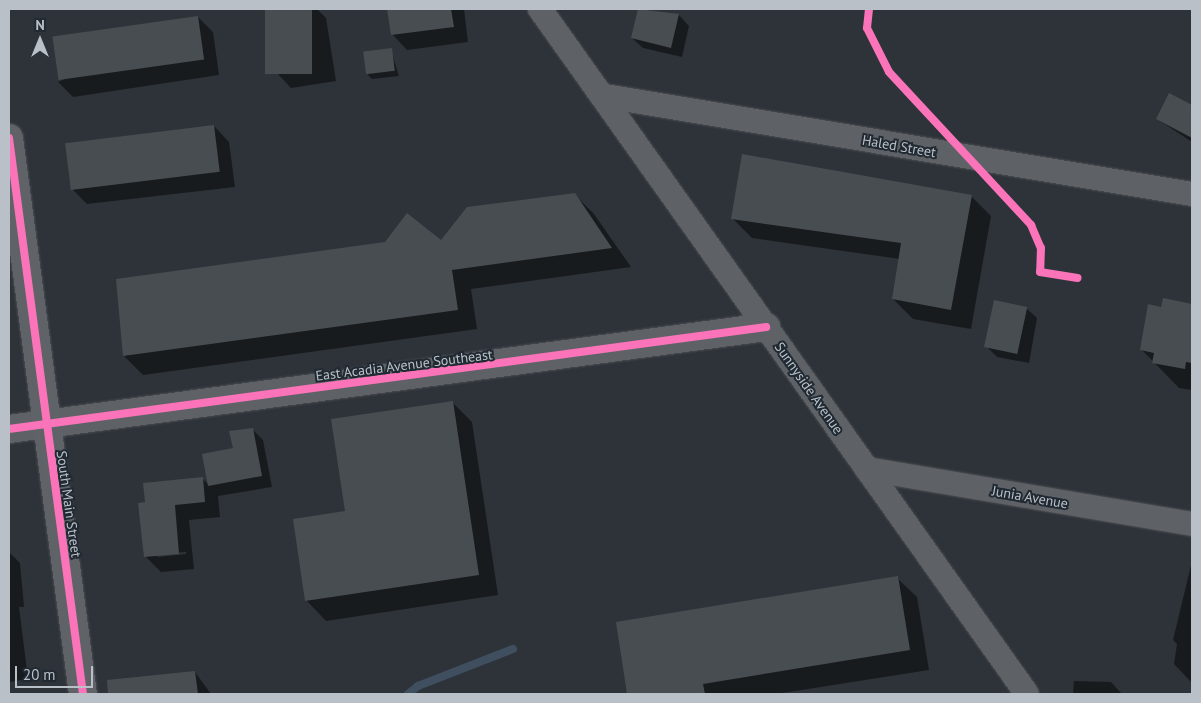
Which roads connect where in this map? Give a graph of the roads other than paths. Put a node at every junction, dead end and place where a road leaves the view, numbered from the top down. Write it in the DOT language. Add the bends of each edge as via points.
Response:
graph roads {
  1 [pos="540,9"];
  2 [pos="605,96"];
  3 [pos="9,138"];
  4 [pos="1192,194"];
  5 [pos="766,327"];
  6 [pos="44,424"];
  7 [pos="9,430"];
  8 [pos="867,469"];
  9 [pos="1192,524"];
  10 [pos="83,694"];
  11 [pos="1027,694"];
  1 -- 2 [label="street, Sunnyside Avenue"];
  2 -- 4 [label="street, Haled Street"];
  2 -- 5 [label="street, Sunnyside Avenue"];
  3 -- 6 [label="main road, South Main Street"];
  5 -- 6 [label="street, East Acadia Avenue Southeast"];
  5 -- 8 [label="street, Sunnyside Avenue"];
  6 -- 7 [label="street, East Acadia Avenue Southeast"];
  6 -- 10 [label="main road, South Main Street"];
  8 -- 9 [label="street, Junia Avenue"];
  8 -- 11 [label="street, Sunnyside Avenue"];
}
